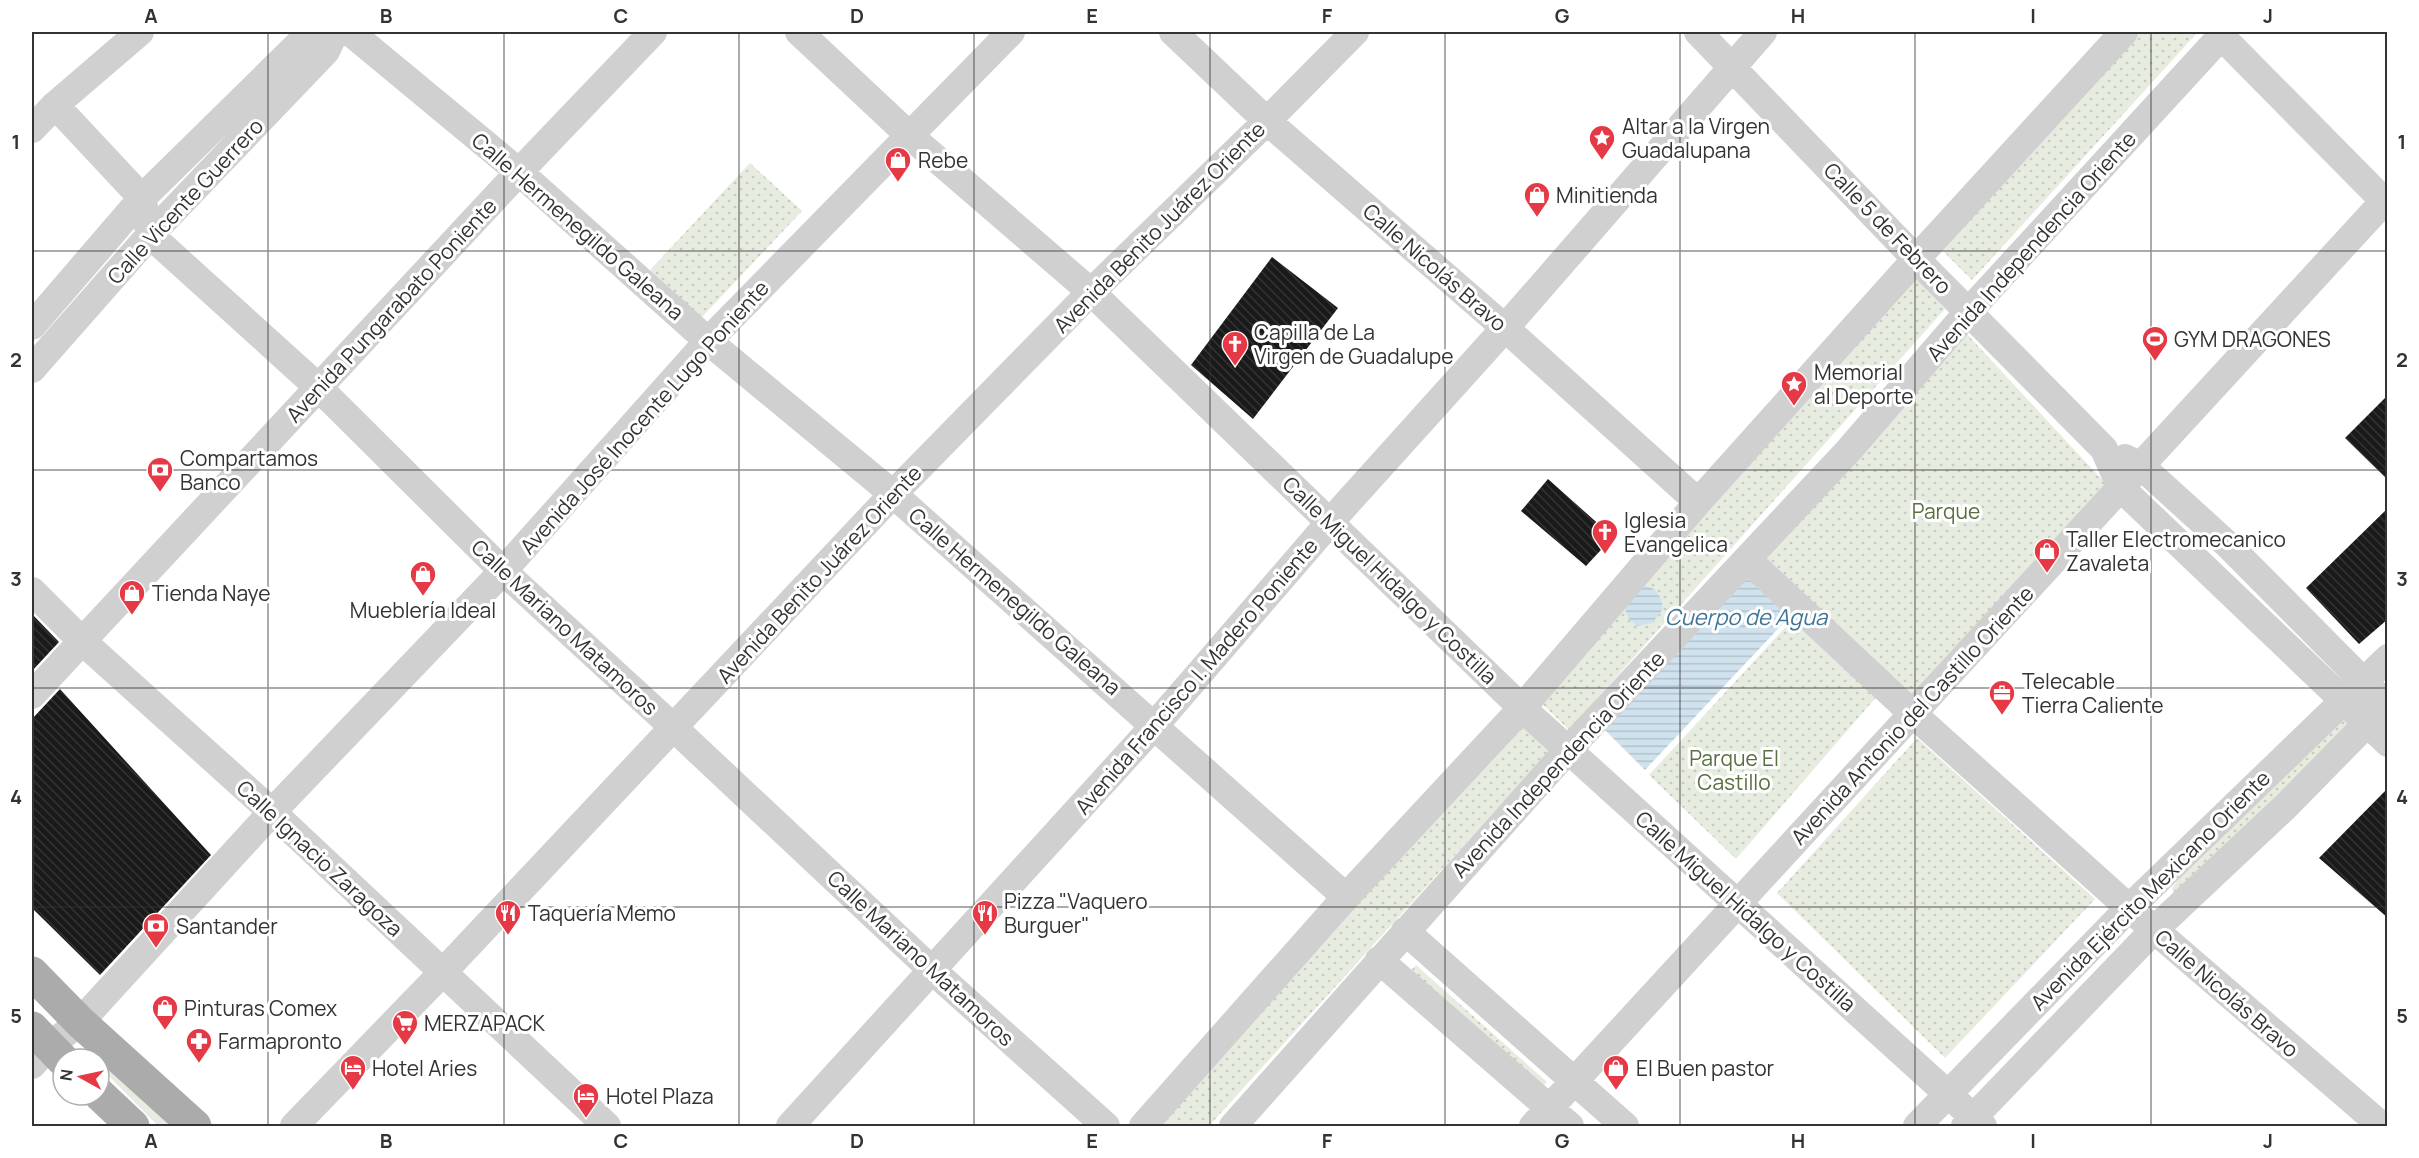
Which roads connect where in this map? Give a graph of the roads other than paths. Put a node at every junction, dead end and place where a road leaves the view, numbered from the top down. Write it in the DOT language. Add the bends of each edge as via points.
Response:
graph roads {
  1 [pos="140,32"];
  2 [pos="311,32"];
  3 [pos="334,32"];
  4 [pos="350,32"];
  5 [pos="653,32"];
  6 [pos="799,32"];
  7 [pos="1011,32"];
  8 [pos="1173,32"];
  9 [pos="1354,32"];
  10 [pos="1698,32"];
  11 [pos="1763,32"];
  12 [pos="2124,32"];
  13 [pos="2223,34"];
  14 [pos="1733,66"];
  15 [pos="55,105"];
  16 [pos="1267,121"];
  17 [pos="32,129"];
  18 [pos="910,136"];
  19 [pos="519,172"];
  20 [pos="142,198"];
  21 [pos="2386,201"];
  22 [pos="150,235"];
  23 [pos="1916,258"];
  24 [pos="1091,292"];
  25 [pos="1970,311"];
  26 [pos="32,326"];
  27 [pos="1505,328"];
  28 [pos="708,341"];
  29 [pos="32,369"];
  30 [pos="319,388"];
  31 [pos="2104,449"];
  32 [pos="2141,466"];
  33 [pos="2121,488"];
  34 [pos="893,494"];
  35 [pos="1698,502"];
  36 [pos="1330,522"];
  37 [pos="1748,560"];
  38 [pos="503,571"];
  39 [pos="32,591"];
  40 [pos="82,641"];
  41 [pos="2388,658"];
  42 [pos="2353,691"];
  43 [pos="32,695"];
  44 [pos="1522,708"];
  45 [pos="2382,708"];
  46 [pos="1913,714"];
  47 [pos="1155,725"];
  48 [pos="674,728"];
  49 [pos="2388,743"];
  50 [pos="1567,751"];
  51 [pos="272,812"];
  52 [pos="1346,897"];
  53 [pos="1738,904"];
  54 [pos="2129,908"];
  55 [pos="2154,930"];
  56 [pos="1405,931"];
  57 [pos="1378,960"];
  58 [pos="933,971"];
  59 [pos="443,972"];
  60 [pos="32,973"];
  61 [pos="80,1022"];
  62 [pos="44,1050"];
  63 [pos="1575,1082"];
  64 [pos="1947,1094"];
  65 [pos="111,1105"];
  66 [pos="1551,1121"];
  67 [pos="1974,1124"];
  68 [pos="133,1126"];
  69 [pos="195,1126"];
  70 [pos="294,1126"];
  71 [pos="607,1126"];
  72 [pos="790,1126"];
  73 [pos="1106,1126"];
  74 [pos="1143,1126"];
  75 [pos="1233,1126"];
  76 [pos="1625,1126"];
  77 [pos="1917,1126"];
  78 [pos="2382,1126"];
  1 -- 15 [label="street"];
  2 -- 20 [label="street, Calle Vicente Guerrero"];
  3 -- 22 [label="street, Calle Vicente Guerrero" via="326,51"];
  4 -- 19 [label="street, Calle Hermenegildo Galeana"];
  5 -- 19 [label="street, Avenida Pungarabato Poniente"];
  6 -- 18 [label="street, Calle Miguel Hidalgo y Costilla"];
  7 -- 18 [label="street, Avenida José Inocente Lugo Poniente"];
  8 -- 16 [label="street, Calle Nicolás Bravo"];
  9 -- 16 [label="street, Avenida Benito Juárez Oriente"];
  10 -- 14 [label="street, Calle 5 de Febrero"];
  11 -- 14 [label="street, Avenida Francisco I. Madero Poniente"];
  12 -- 23 [label="street"];
  13 -- 21 [label="street"];
  13 -- 25 [label="street, Avenida Independencia Oriente"];
  14 -- 23 [label="street, Calle 5 de Febrero"];
  14 -- 27 [label="street, Avenida Francisco I. Madero Poniente"];
  15 -- 17 [label="street"];
  15 -- 20 [label="street"];
  16 -- 24 [label="street, Avenida Benito Juárez Oriente"];
  16 -- 27 [label="street, Calle Nicolás Bravo"];
  18 -- 24 [label="street, Calle Miguel Hidalgo y Costilla"];
  18 -- 28 [label="street, Avenida José Inocente Lugo Poniente"];
  19 -- 28 [label="street, Calle Hermenegildo Galeana"];
  19 -- 30 [label="street, Avenida Pungarabato Poniente"];
  20 -- 22 [label="street"];
  20 -- 26 [label="street, Calle Vicente Guerrero"];
  21 -- 32 [label="street, Avenida Antonio del Castillo Oriente"];
  22 -- 29 [label="street, Calle Vicente Guerrero"];
  22 -- 30 [label="street, Calle Mariano Matamoros"];
  23 -- 25 [label="street, Calle 5 de Febrero"];
  23 -- 35 [label="street"];
  24 -- 34 [label="street, Avenida Benito Juárez Oriente"];
  24 -- 36 [label="street, Calle Miguel Hidalgo y Costilla"];
  25 -- 31 [label="street, Calle 5 de Febrero"];
  25 -- 37 [label="street, Avenida Independencia Oriente"];
  27 -- 35 [label="street, Calle Nicolás Bravo"];
  27 -- 36 [label="street, Avenida Francisco I. Madero Poniente"];
  28 -- 34 [label="street, Calle Hermenegildo Galeana"];
  28 -- 38 [label="street, Avenida José Inocente Lugo Poniente"];
  30 -- 38 [label="street, Calle Mariano Matamoros"];
  30 -- 40 [label="street, Avenida Pungarabato Poniente"];
  31 -- 32 [label="street, Calle 5 de Febrero"];
  31 -- 33 [label="street, Calle 5 de Febrero"];
  32 -- 33 [label="street, Avenida Antonio del Castillo Oriente"];
  32 -- 42 [label="street, Calle 5 de Febrero" via="2228,545"];
  33 -- 42 [label="street, Calle 5 de Febrero"];
  33 -- 46 [label="street, Avenida Antonio del Castillo Oriente"];
  34 -- 47 [label="street, Calle Hermenegildo Galeana"];
  34 -- 48 [label="street, Avenida Benito Juárez Oriente"];
  35 -- 44 [label="street"];
  36 -- 44 [label="street, Calle Miguel Hidalgo y Costilla"];
  36 -- 47 [label="street, Avenida Francisco I. Madero Poniente"];
  37 -- 46 [label="street, Calle Nicolás Bravo"];
  37 -- 50 [label="street, Avenida Independencia Oriente"];
  38 -- 48 [label="street, Calle Mariano Matamoros"];
  38 -- 51 [label="street, Avenida José Inocente Lugo Poniente"];
  39 -- 40 [label="street, Calle Ignacio Zaragoza"];
  40 -- 43 [label="street, Avenida Pungarabato Poniente"];
  40 -- 51 [label="street, Calle Ignacio Zaragoza"];
  41 -- 42 [label="street, Avenida Ejército Mexicano Oriente"];
  42 -- 45 [label="street, Calle 5 de Febrero"];
  42 -- 54 [label="street, Avenida Ejército Mexicano Oriente"];
  44 -- 50 [label="street, Calle Miguel Hidalgo y Costilla"];
  44 -- 52 [label="street"];
  45 -- 49 [label="street, Calle 5 de Febrero"];
  45 -- 55 [label="street, Avenida Ejército Mexicano Oriente" via="2286,806"];
  46 -- 53 [label="street, Avenida Antonio del Castillo Oriente"];
  46 -- 54 [label="street, Calle Nicolás Bravo"];
  47 -- 52 [label="street, Calle Hermenegildo Galeana"];
  47 -- 58 [label="street, Avenida Francisco I. Madero Poniente"];
  48 -- 58 [label="street, Calle Mariano Matamoros"];
  48 -- 59 [label="street, Avenida Benito Juárez Oriente"];
  50 -- 53 [label="street, Calle Miguel Hidalgo y Costilla"];
  50 -- 56 [label="street, Avenida Independencia Oriente"];
  51 -- 59 [label="street, Calle Ignacio Zaragoza"];
  51 -- 61 [label="street, Avenida José Inocente Lugo Poniente"];
  52 -- 74 [label="street"];
  53 -- 63 [label="street, Avenida Antonio del Castillo Oriente"];
  53 -- 64 [label="street, Calle Miguel Hidalgo y Costilla"];
  54 -- 55 [label="street, Calle Nicolás Bravo"];
  54 -- 64 [label="street, Avenida Ejército Mexicano Oriente"];
  55 -- 67 [label="street, Avenida Ejército Mexicano Oriente"];
  55 -- 78 [label="street, Calle Nicolás Bravo"];
  56 -- 57 [label="street, Avenida Independencia Oriente"];
  56 -- 63 [label="street"];
  57 -- 66 [label="street"];
  57 -- 75 [label="street, Avenida Independencia Oriente"];
  58 -- 72 [label="street, Avenida Francisco I. Madero Poniente"];
  58 -- 73 [label="street, Calle Mariano Matamoros"];
  59 -- 70 [label="street, Avenida Benito Juárez Oriente"];
  59 -- 71 [label="street, Calle Ignacio Zaragoza"];
  60 -- 61 [label="main road"];
  61 -- 62 [label="street, Avenida José Inocente Lugo Poniente"];
  61 -- 69 [label="main road"];
  63 -- 66 [label="street, Avenida Antonio del Castillo Oriente"];
  63 -- 76 [label="street"];
  64 -- 67 [label="street, Calle Miguel Hidalgo y Costilla"];
  64 -- 77 [label="street, Avenida Ejército Mexicano Oriente"];
  65 -- 68 [label="main road"];
}
